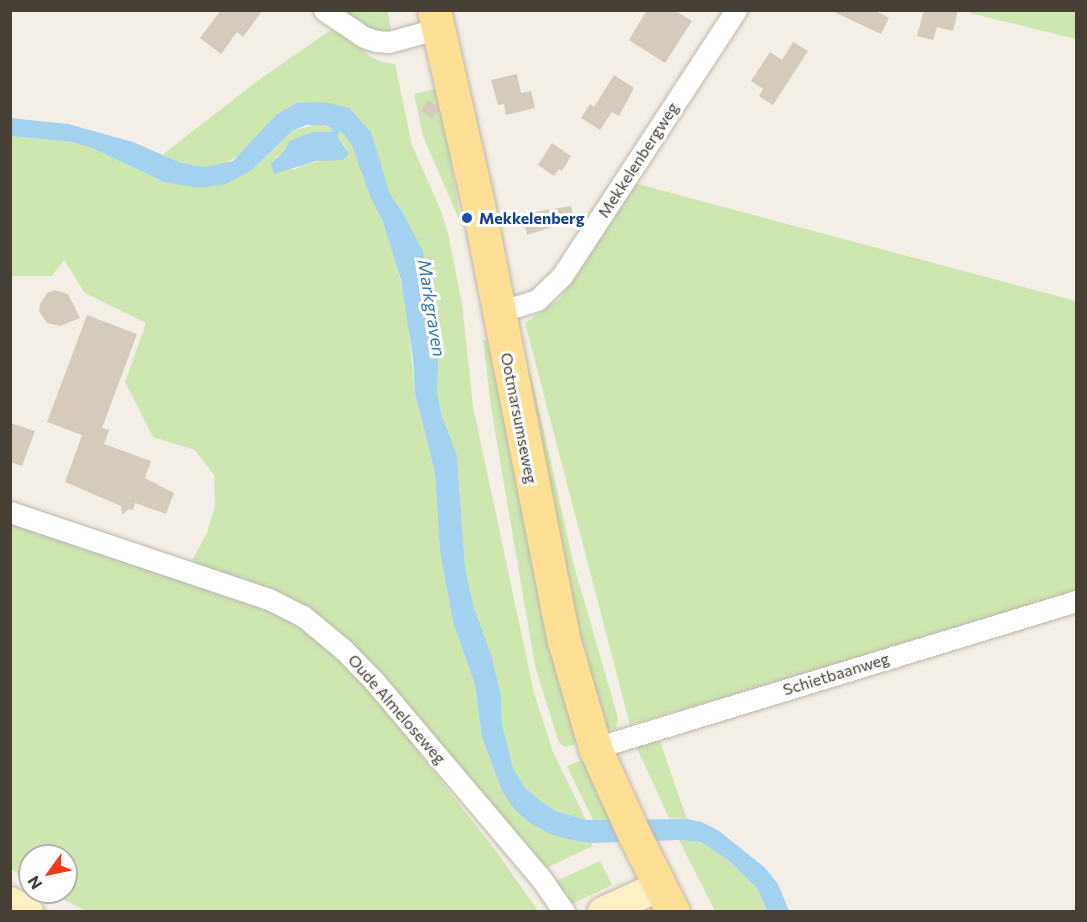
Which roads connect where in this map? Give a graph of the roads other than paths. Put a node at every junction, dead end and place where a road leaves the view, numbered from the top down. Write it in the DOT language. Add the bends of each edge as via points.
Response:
graph roads {
  1 [pos="324,10"];
  2 [pos="736,10"];
  3 [pos="436,19"];
  4 [pos="498,312"];
  5 [pos="10,513"];
  6 [pos="1077,601"];
  7 [pos="596,748"];
  8 [pos="666,899"];
  9 [pos="10,902"];
  10 [pos="28,912"];
  11 [pos="564,912"];
  12 [pos="603,912"];
  1 -- 3 [label="street" via="355,32 376,41 389,42"];
  2 -- 4 [label="street, Mekkelenbergweg" via="562,276 537,300"];
  3 -- 4 [label="main road, Ootmarsumseweg"];
  4 -- 7 [label="main road, Ootmarsumseweg" via="564,642"];
  5 -- 11 [label="street, Oude Almeloseweg" via="269,599 303,616 374,681 542,880"];
  6 -- 7 [label="street, Schietbaanweg"];
  7 -- 8 [label="main road, Ootmarsumseweg"];
  8 -- 12 [label="main road"];
  9 -- 10 [label="main road"];
}
